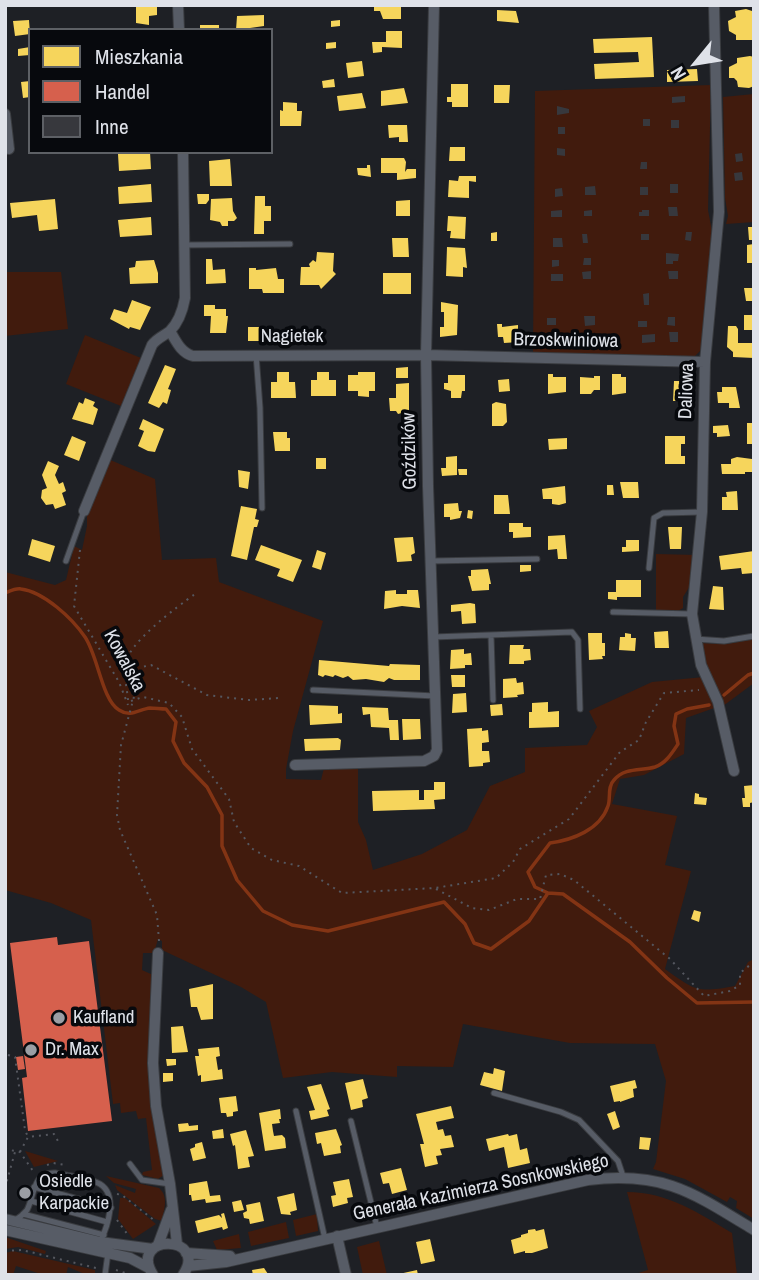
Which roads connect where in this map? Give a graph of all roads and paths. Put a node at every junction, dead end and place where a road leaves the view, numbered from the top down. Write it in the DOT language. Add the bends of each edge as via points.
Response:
graph roads {
  1 [pos="178,5"];
  2 [pos="434,5"];
  3 [pos="714,5"];
  4 [pos="179,28"];
  5 [pos="5,114"];
  6 [pos="9,149"];
  7 [pos="183,154"];
  8 [pos="290,244"];
  9 [pos="185,245"];
  10 [pos="170,331"];
  11 [pos="256,354"];
  12 [pos="426,355"];
  13 [pos="705,362"];
  14 [pos="262,508"];
  15 [pos="83,511"];
  16 [pos="702,512"];
  17 [pos="81,544"];
  18 [pos="537,559"];
  19 [pos="66,561"];
  20 [pos="430,561"];
  21 [pos="649,568"];
  22 [pos="195,594"];
  23 [pos="613,612"];
  24 [pos="692,614"];
  25 [pos="491,635"];
  26 [pos="754,636"];
  27 [pos="433,637"];
  28 [pos="695,639"];
  29 [pos="713,689"];
  30 [pos="313,690"];
  31 [pos="435,696"];
  32 [pos="279,698"];
  33 [pos="493,700"];
  34 [pos="131,701"];
  35 [pos="128,704"];
  36 [pos="129,709"];
  37 [pos="580,709"];
  38 [pos="295,765"];
  39 [pos="734,771"];
  40 [pos="435,888"];
  41 [pos="158,953"];
  42 [pos="754,970"];
  43 [pos="8,1055"];
  44 [pos="494,1093"];
  45 [pos="296,1111"];
  46 [pos="351,1121"];
  47 [pos="28,1137"];
  48 [pos="59,1143"];
  49 [pos="5,1149"];
  50 [pos="15,1151"];
  51 [pos="20,1152"];
  52 [pos="130,1164"];
  53 [pos="34,1172"];
  54 [pos="7,1174"];
  55 [pos="623,1176"];
  56 [pos="170,1184"];
  57 [pos="34,1187"];
  58 [pos="5,1188"];
  59 [pos="117,1194"];
  60 [pos="31,1201"];
  61 [pos="172,1207"];
  62 [pos="111,1208"];
  63 [pos="14,1218"];
  64 [pos="107,1222"];
  65 [pos="159,1224"];
  66 [pos="377,1227"];
  67 [pos="5,1230"];
  68 [pos="754,1230"];
  69 [pos="331,1238"];
  70 [pos="102,1239"];
  71 [pos="177,1244"];
  72 [pos="155,1247"];
  73 [pos="5,1251"];
  74 [pos="108,1253"];
  75 [pos="186,1253"];
  76 [pos="247,1257"];
  77 [pos="185,1270"];
  78 [pos="151,1271"];
  79 [pos="105,1272"];
  80 [pos="132,1275"];
  81 [pos="346,1275"];
  1 -- 4 [label="street"];
  2 -- 12 [label="street, Goździków"];
  3 -- 13 [label="street, Daliowa" via="719,212"];
  5 -- 6 [label="street"];
  7 -- 9 [label="street"];
  8 -- 9 [label="lane"];
  9 -- 10 [label="street" via="185,298"];
  10 -- 11 [label="street, Nagietek" via="187,354"];
  10 -- 15 [label="street" via="152,345"];
  11 -- 12 [label="street, Nagietek"];
  11 -- 14 [label="lane"];
  12 -- 13 [label="street, Brzoskwiniowa"];
  12 -- 20 [label="street, Goździków"];
  13 -- 16 [label="street, Daliowa"];
  15 -- 19 [label="lane"];
  16 -- 21 [label="lane" via="663,513 654,518"];
  16 -- 24 [label="street, Daliowa"];
  17 -- 35 [label="path, Kowalska" via="74,606"];
  18 -- 20 [label="lane"];
  20 -- 27 [label="street, Goździków"];
  22 -- 35 [label="path" via="155,624 134,647 124,664"];
  23 -- 24 [label="lane"];
  24 -- 28 [label="street, Daliowa"];
  25 -- 27 [label="lane"];
  25 -- 33 [label="lane"];
  25 -- 37 [label="lane" via="572,632 578,640"];
  26 -- 28 [label="lane"];
  27 -- 31 [label="street, Goździków"];
  28 -- 29 [label="street, Daliowa"];
  29 -- 39 [label="street, Daliowa"];
  29 -- 40 [label="path" via="664,693 639,740 620,752 569,819 520,849 496,878"];
  30 -- 31 [label="lane"];
  31 -- 38 [label="street, Goździków" via="437,750 430,759"];
  32 -- 34 [label="path" via="206,695 151,665 142,667"];
  34 -- 36 [label="path"];
  34 -- 40 [label="path" via="169,702 183,718 192,749 229,799 234,822 251,848 272,860 299,866 342,894"];
  35 -- 36 [label="path, Kowalska"];
  36 -- 41 [label="path, Kowalska" via="119,764 117,815 157,915"];
  40 -- 42 [label="path" via="472,908 489,910 517,899 540,899 546,876 560,874 639,931 704,996 730,991 740,985 740,972 750,965"];
  41 -- 56 [label="street" via="153,1063"];
  43 -- 47 [label="path" via="15,1057"];
  44 -- 55 [label="lane" via="579,1121 618,1161"];
  45 -- 69 [label="lane"];
  46 -- 66 [label="lane"];
  47 -- 48 [label="path" via="54,1134"];
  47 -- 51 [label="path"];
  49 -- 50 [label="path"];
  50 -- 51 [label="path"];
  50 -- 54 [label="path"];
  51 -- 53 [label="path"];
  52 -- 56 [label="lane" via="142,1180"];
  54 -- 58 [label="path"];
  55 -- 66 [label="street, Generała Kazimierza Sosnkowskiego"];
  55 -- 68 [label="street, Generała Kazimierza Sosnkowskiego" via="686,1190"];
  56 -- 61 [label="street"];
  57 -- 60 [label="lane"];
  57 -- 62 [label="lane"];
  57 -- 62 [label="lane" via="49,1172 99,1183 108,1192"];
  59 -- 65 [label="path"];
  60 -- 63 [label="lane"];
  60 -- 64 [label="lane"];
  61 -- 71 [label="street"];
  61 -- 72 [label="street"];
  62 -- 64 [label="lane"];
  63 -- 70 [label="street"];
  64 -- 70 [label="lane"];
  66 -- 69 [label="street, Generała Kazimierza Sosnkowskiego"];
  67 -- 74 [label="street"];
  69 -- 76 [label="street, Generała Kazimierza Sosnkowskiego"];
  69 -- 81 [label="street"];
  70 -- 72 [label="street"];
  71 -- 72 [label="street"];
  71 -- 75 [label="street"];
  72 -- 78 [label="street" via="148,1261"];
  73 -- 79 [label="path" via="17,1249"];
  74 -- 78 [label="street" via="137,1261"];
  74 -- 79 [label="lane"];
  75 -- 76 [label="street, Generała Kazimierza Sosnkowskiego"];
  75 -- 77 [label="street"];
  76 -- 77 [label="street, Generała Kazimierza Sosnkowskiego"];
  79 -- 80 [label="path"];
}
